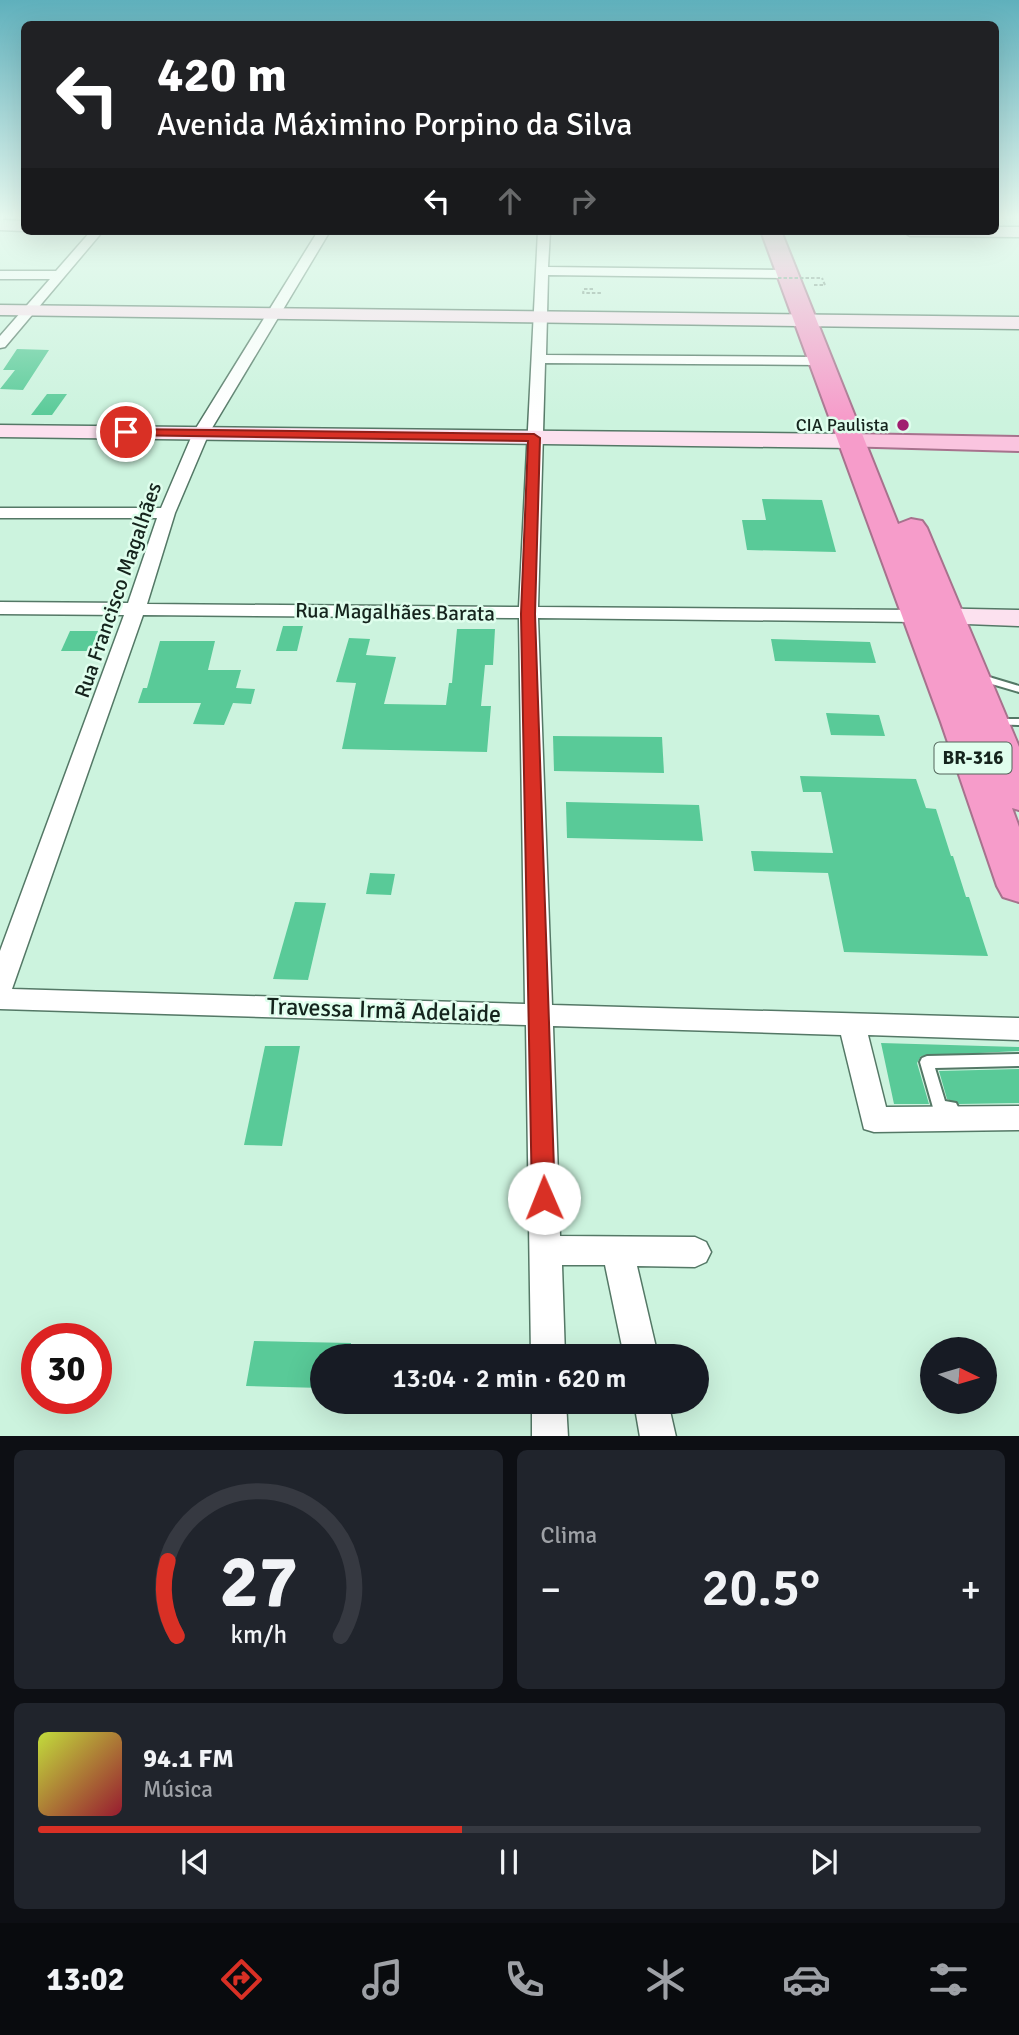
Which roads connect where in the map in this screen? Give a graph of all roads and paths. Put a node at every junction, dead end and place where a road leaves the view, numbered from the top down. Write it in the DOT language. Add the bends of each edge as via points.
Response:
graph roads {
  1 [pos="52,282"];
  2 [pos="294,282"];
  3 [pos="541,282"];
  4 [pos="787,282"];
  5 [pos="818,282"];
  6 [pos="593,289"];
  7 [pos="601,293"];
  8 [pos="0,310"];
  9 [pos="29,310"];
  10 [pos="275,315"];
  11 [pos="539,317"];
  12 [pos="816,321"];
  13 [pos="1019,323"];
  14 [pos="0,344"];
  15 [pos="537,359"];
  16 [pos="819,360"];
  17 [pos="0,431"];
  18 [pos="201,433"];
  19 [pos="534,438"];
  20 [pos="863,441"];
  21 [pos="1019,444"];
  22 [pos="0,513"];
  23 [pos="167,513"];
  24 [pos="0,608"];
  25 [pos="136,608"];
  26 [pos="528,614"];
  27 [pos="932,616"];
  28 [pos="1019,618"];
  29 [pos="970,674"];
  30 [pos="1019,689"];
  31 [pos="984,722"];
  32 [pos="1019,796"];
  33 [pos="1018,880"];
  34 [pos="0,987"];
  35 [pos="0,999"];
  36 [pos="539,1014"];
  37 [pos="852,1024"];
  38 [pos="1019,1029"];
  39 [pos="1019,1060"];
  40 [pos="1019,1108"];
  41 [pos="1019,1118"];
  42 [pos="545,1250"];
  43 [pos="618,1251"];
  44 [pos="695,1252"];
  45 [pos="548,1344"];
  46 [pos="638,1344"];
  47 [pos="549,1414"];
  48 [pos="653,1414"];
  49 [pos="550,1436"];
  50 [pos="658,1436"];
  1 -- 9 [label="street"];
  2 -- 10 [label="street, Rua Francisco Magalhães"];
  3 -- 11 [label="street"];
  4 -- 12 [label="highway, BR-316"];
  5 -- 12 [label="highway, BR-316"];
  6 -- 7 [label="path" via="583,293"];
  8 -- 9 [label="street"];
  9 -- 10 [label="street"];
  9 -- 14 [label="street"];
  10 -- 11 [label="street"];
  10 -- 18 [label="street, Rua Francisco Magalhães"];
  11 -- 12 [label="street"];
  11 -- 15 [label="street"];
  12 -- 13 [label="street"];
  12 -- 16 [label="highway, BR-316"];
  12 -- 20 [label="highway, BR-316"];
  15 -- 16 [label="street"];
  15 -- 19 [label="street"];
  16 -- 20 [label="highway, BR-316"];
  17 -- 18 [label="street"];
  18 -- 19 [label="street"];
  18 -- 23 [label="street, Rua Francisco Magalhães"];
  19 -- 20 [label="street"];
  19 -- 26 [label="street"];
  20 -- 21 [label="main road"];
  20 -- 27 [label="highway, BR-316"];
  22 -- 23 [label="street"];
  23 -- 25 [label="street, Rua Francisco Magalhães"];
  24 -- 25 [label="street, Rua Magalhães Barata"];
  25 -- 26 [label="street, Rua Magalhães Barata"];
  25 -- 34 [label="street, Rua Francisco Magalhães"];
  26 -- 27 [label="street, Rua Magalhães Barata"];
  26 -- 36 [label="street"];
  27 -- 28 [label="street, Rua Magalhães Barata"];
  27 -- 29 [label="highway, BR-316"];
  27 -- 31 [label="highway, BR-316"];
  29 -- 30 [label="lane"];
  29 -- 31 [label="highway, BR-316"];
  31 -- 32 [label="highway, BR-316"];
  31 -- 33 [label="highway, BR-316"];
  35 -- 36 [label="street, Travessa Irmã Adelaide"];
  36 -- 37 [label="street, Travessa Irmã Adelaide"];
  36 -- 42 [label="street"];
  37 -- 38 [label="street, Travessa Irmã Adelaide"];
  37 -- 41 [label="street" via="874,1120"];
  39 -- 40 [label="lane" via="927,1062 939,1107"];
  42 -- 43 [label="street"];
  42 -- 45 [label="street"];
  43 -- 44 [label="street"];
  43 -- 46 [label="street"];
  47 -- 49 [label="street"];
  48 -- 50 [label="street"];
}
